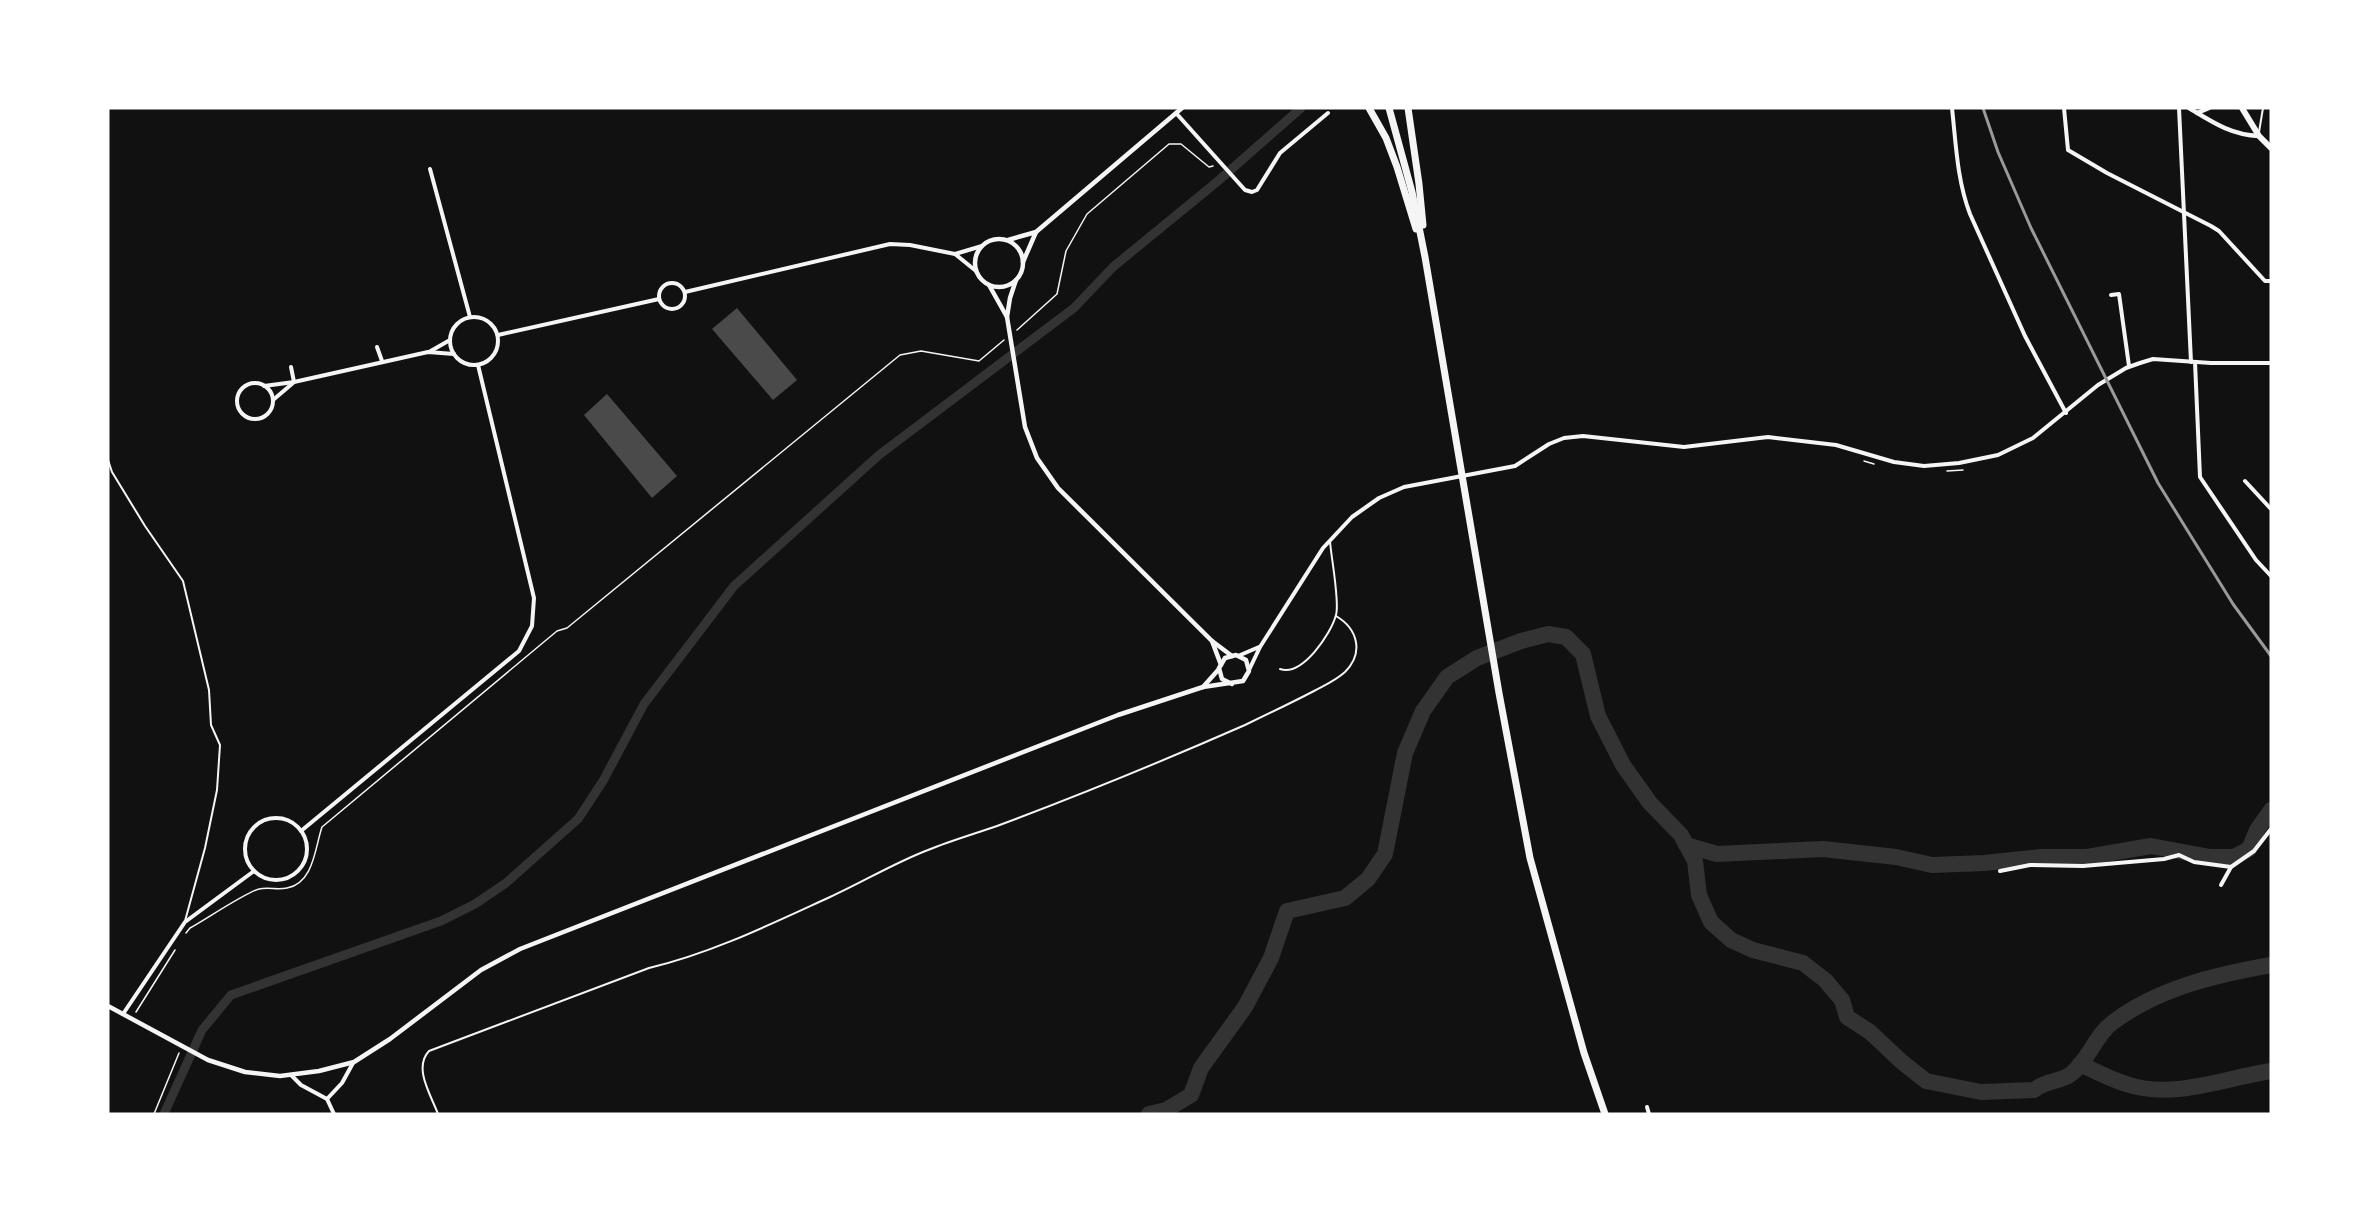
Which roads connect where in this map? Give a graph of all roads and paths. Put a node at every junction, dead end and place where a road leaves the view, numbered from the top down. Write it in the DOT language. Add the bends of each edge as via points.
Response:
graph roads {
  1 [pos="1182,108"];
  2 [pos="1369,108"];
  3 [pos="1389,108"];
  4 [pos="1408,108"];
  5 [pos="1952,108"];
  6 [pos="2064,108"];
  7 [pos="2179,108"];
  8 [pos="2189,108"];
  9 [pos="2209,108"];
  10 [pos="2241,108"];
  11 [pos="2263,108"];
  12 [pos="1176,113"];
  13 [pos="1328,113"];
  14 [pos="2197,113"];
  15 [pos="2259,136"];
  16 [pos="2271,148"];
  17 [pos="1216,167"];
  18 [pos="430,169"];
  19 [pos="2185,213"];
  20 [pos="1036,232"];
  21 [pos="1008,240"];
  22 [pos="982,246"];
  23 [pos="955,254"];
  24 [pos="1425,257"];
  25 [pos="1023,263"];
  26 [pos="976,271"];
  27 [pos="1017,280"];
  28 [pos="2271,281"];
  29 [pos="988,285"];
  30 [pos="685,292"];
  31 [pos="2111,296"];
  32 [pos="659,299"];
  33 [pos="470,317"];
  34 [pos="1007,317"];
  35 [pos="1016,330"];
  36 [pos="498,335"];
  37 [pos="1008,337"];
  38 [pos="450,340"];
  39 [pos="377,347"];
  40 [pos="428,352"];
  41 [pos="454,354"];
  42 [pos="382,361"];
  43 [pos="2193,362"];
  44 [pos="2271,363"];
  45 [pos="478,365"];
  46 [pos="291,367"];
  47 [pos="2127,367"];
  48 [pos="294,382"];
  49 [pos="264,386"];
  50 [pos="273,400"];
  51 [pos="2066,413"];
  52 [pos="1860,459"];
  53 [pos="108,460"];
  54 [pos="1880,465"];
  55 [pos="1966,469"];
  56 [pos="1946,471"];
  57 [pos="2245,481"];
  58 [pos="2271,509"];
  59 [pos="1330,541"];
  60 [pos="2271,576"];
  61 [pos="1336,616"];
  62 [pos="1212,640"];
  63 [pos="1260,647"];
  64 [pos="1235,656"];
  65 [pos="1220,667"];
  66 [pos="1280,669"];
  67 [pos="1249,671"];
  68 [pos="1232,684"];
  69 [pos="1203,687"];
  70 [pos="2271,829"];
  71 [pos="301,831"];
  72 [pos="2231,867"];
  73 [pos="254,871"];
  74 [pos="2000,872"];
  75 [pos="2221,885"];
  76 [pos="185,922"];
  77 [pos="183,938"];
  78 [pos="177,947"];
  79 [pos="108,1006"];
  80 [pos="123,1014"];
  81 [pos="135,1014"];
  82 [pos="182,1047"];
  83 [pos="354,1062"];
  84 [pos="291,1074"];
  85 [pos="327,1099"];
  86 [pos="1647,1107"];
  87 [pos="154,1114"];
  88 [pos="334,1114"];
  89 [pos="438,1114"];
  90 [pos="1605,1114"];
  91 [pos="1649,1114"];
  1 -- 12 [label="street"];
  2 -- 24 [label="highway" via="1397,167"];
  3 -- 24 [label="highway"];
  4 -- 24 [label="highway"];
  5 -- 51 [label="street" via="1963,196 2025,336"];
  6 -- 19 [label="street" via="2068,150"];
  7 -- 19 [label="street"];
  8 -- 14 [label="street"];
  9 -- 14 [label="street"];
  10 -- 15 [label="main road"];
  11 -- 15 [label="lane"];
  12 -- 13 [label="street" via="1248,191 1257,190 1280,153"];
  12 -- 20 [label="street"];
  14 -- 15 [label="street" via="2241,136"];
  15 -- 16 [label="main road"];
  17 -- 35 [label="path" via="1209,167 1181,144 1169,144 1087,214 1066,251 1057,294"];
  18 -- 33 [label="street"];
  19 -- 28 [label="street" via="2219,231 2265,281"];
  19 -- 43 [label="street"];
  20 -- 21 [label="street"];
  20 -- 25 [label="street"];
  21 -- 22 [label="street" via="994,239"];
  21 -- 25 [label="street" via="1019,249"];
  22 -- 23 [label="street"];
  22 -- 26 [label="street" via="975,258"];
  23 -- 26 [label="street"];
  23 -- 30 [label="street" via="890,244"];
  24 -- 90 [label="highway" via="1530,858 1584,1053"];
  25 -- 27 [label="street"];
  26 -- 29 [label="street"];
  27 -- 29 [label="street" via="1003,287"];
  27 -- 34 [label="street"];
  29 -- 34 [label="street"];
  30 -- 32 [label="street" via="680,285 668,283 659,291"];
  30 -- 32 [label="street" via="683,302 676,308 668,309"];
  31 -- 47 [label="street" via="2119,294"];
  32 -- 36 [label="street"];
  33 -- 36 [label="street" via="484,319"];
  33 -- 38 [label="street" via="456,325"];
  34 -- 62 [label="street" via="1025,427 1037,458 1058,488"];
  36 -- 45 [label="street" via="494,354"];
  37 -- 77 [label="path" via="979,361 921,351 900,355 567,628 557,631 322,827 314,862 305,877 289,888 258,889 190,928"];
  38 -- 40 [label="street"];
  38 -- 41 [label="street"];
  39 -- 42 [label="street"];
  40 -- 41 [label="street"];
  40 -- 42 [label="street"];
  41 -- 45 [label="street" via="465,363"];
  42 -- 48 [label="street"];
  43 -- 44 [label="street"];
  43 -- 47 [label="street" via="2153,359"];
  43 -- 60 [label="street" via="2200,477"];
  45 -- 71 [label="street" via="534,598 532,626 519,651"];
  46 -- 48 [label="street"];
  47 -- 51 [label="street"];
  48 -- 49 [label="street"];
  48 -- 50 [label="street"];
  49 -- 50 [label="street"];
  49 -- 50 [label="street" via="253,383 242,388 237,399 240,411 250,418 261,418 270,411"];
  51 -- 59 [label="street" via="2033,438 1998,455 1924,466 1894,462 1836,445 1768,437 1684,447 1583,436 1564,438 1515,466 1404,487 1379,498 1352,517"];
  52 -- 54 [label="path"];
  53 -- 76 [label="lane" via="145,526 183,581 209,690 211,725 220,745 217,790"];
  55 -- 56 [label="path"];
  57 -- 58 [label="street"];
  59 -- 61 [label="lane"];
  59 -- 63 [label="street"];
  61 -- 66 [label="lane" via="1314,653 1289,670"];
  61 -- 89 [label="lane" via="1352,628 1356,638 1354,658 1336,680 1279,710 997,826 927,850 764,928 429,1051 422,1072"];
  62 -- 64 [label="street"];
  62 -- 65 [label="street"];
  63 -- 64 [label="street"];
  63 -- 67 [label="street"];
  64 -- 65 [label="street" via="1225,658"];
  64 -- 67 [label="street" via="1246,660"];
  65 -- 68 [label="street" via="1222,679"];
  65 -- 69 [label="street"];
  67 -- 68 [label="street" via="1243,681"];
  68 -- 69 [label="street"];
  69 -- 83 [label="street" via="1118,715 520,949 481,970"];
  70 -- 72 [label="street" via="2254,851"];
  71 -- 73 [label="street" via="307,850 299,869 291,876 272,880"];
  71 -- 73 [label="street" via="284,819 273,818 255,826 245,843 245,854"];
  72 -- 74 [label="street" via="2194,862 2179,855 2083,866 2030,866"];
  72 -- 75 [label="street"];
  73 -- 76 [label="street"];
  76 -- 80 [label="street"];
  78 -- 81 [label="path"];
  79 -- 80 [label="street"];
  80 -- 82 [label="street"];
  82 -- 84 [label="street" via="245,1072"];
  82 -- 87 [label="path"];
  83 -- 84 [label="street"];
  83 -- 85 [label="street"];
  84 -- 85 [label="street" via="301,1085"];
  85 -- 88 [label="street"];
  86 -- 91 [label="street"];
}
